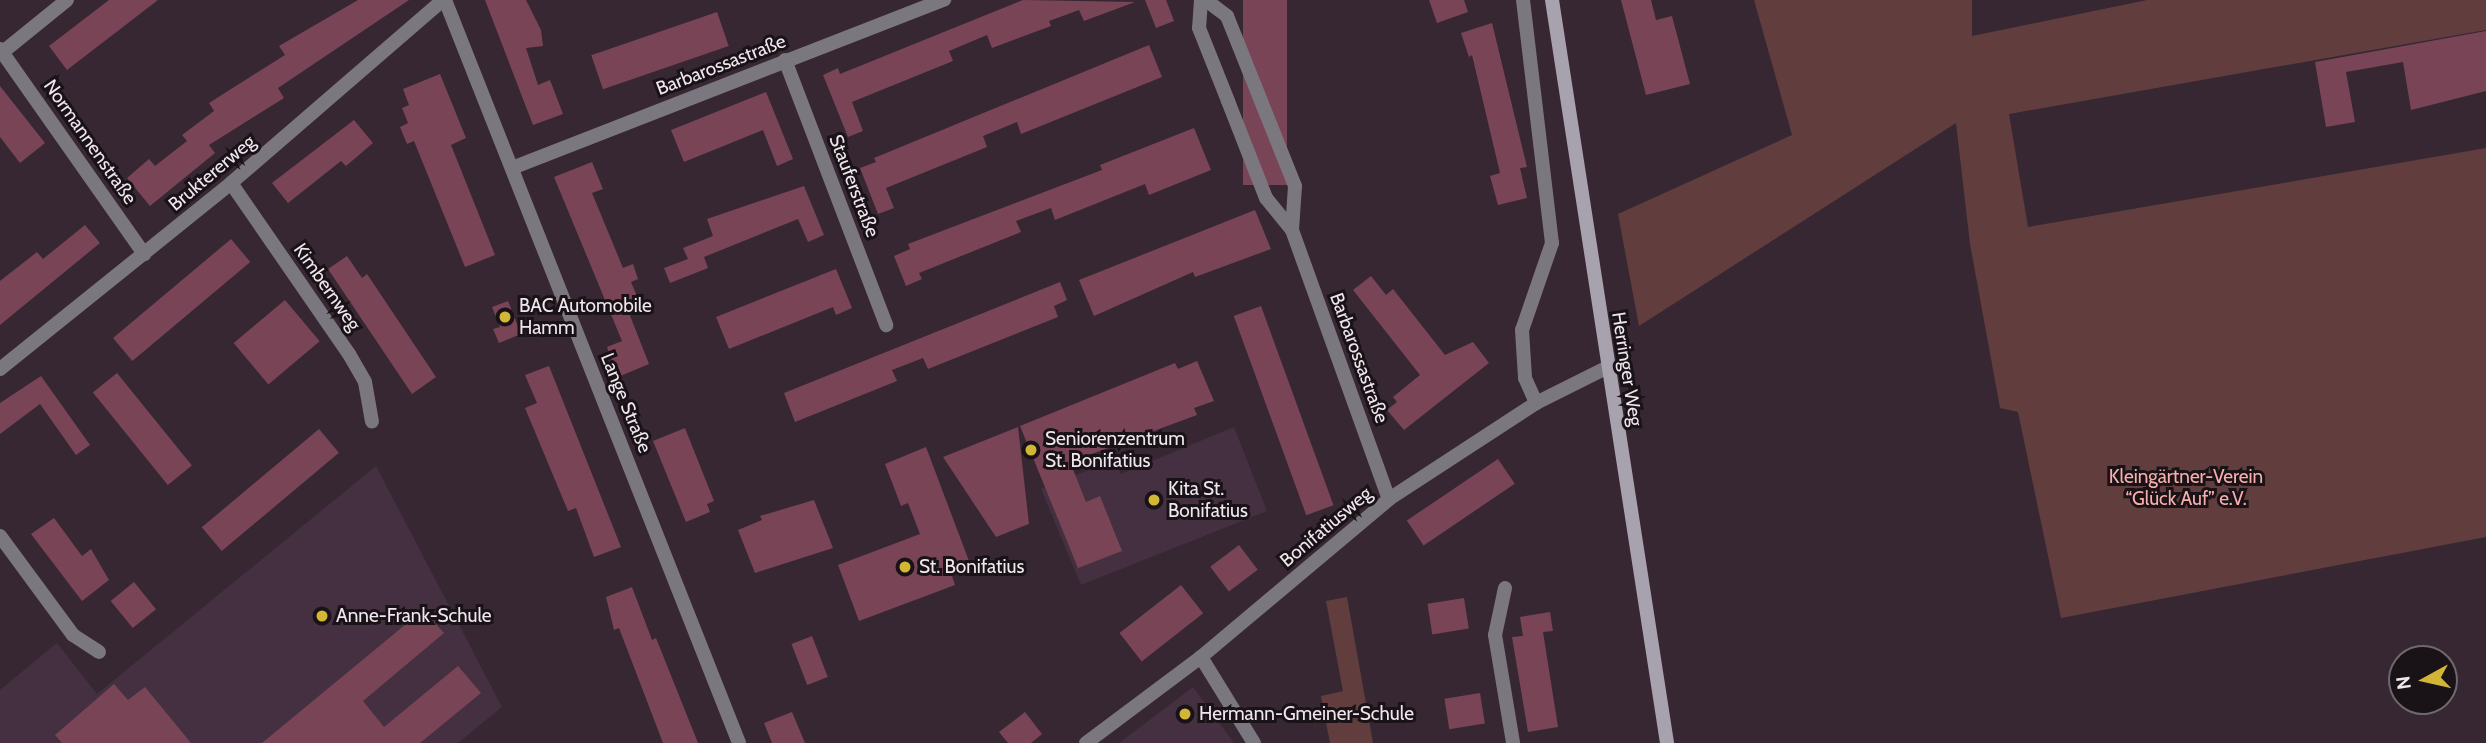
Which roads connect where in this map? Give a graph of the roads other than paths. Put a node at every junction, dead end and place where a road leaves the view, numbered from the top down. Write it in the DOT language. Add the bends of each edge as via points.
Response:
graph roads {
  1 [pos="67,0"];
  2 [pos="444,0"];
  3 [pos="944,0"];
  4 [pos="1204,0"];
  5 [pos="1523,0"];
  6 [pos="1552,0"];
  7 [pos="2,50"];
  8 [pos="785,60"];
  9 [pos="513,168"];
  10 [pos="231,183"];
  11 [pos="1292,230"];
  12 [pos="144,254"];
  13 [pos="886,325"];
  14 [pos="1608,367"];
  15 [pos="0,369"];
  16 [pos="1536,403"];
  17 [pos="372,421"];
  18 [pos="1389,499"];
  19 [pos="0,536"];
  20 [pos="1505,588"];
  21 [pos="99,652"];
  22 [pos="1201,657"];
  23 [pos="739,743"];
  24 [pos="1086,743"];
  25 [pos="1254,743"];
  26 [pos="1513,743"];
  27 [pos="1667,743"];
  1 -- 7 [label="street, Normannenstraße"];
  2 -- 9 [label="street, Lange Straße"];
  2 -- 10 [label="street, Bruktererweg"];
  3 -- 8 [label="street, Barbarossastraße"];
  4 -- 11 [label="street, Barbarossastraße" via="1199,28 1266,198"];
  4 -- 11 [label="street, Barbarossastraße" via="1227,16 1295,186"];
  5 -- 16 [label="street" via="1552,243 1521,330 1525,378"];
  6 -- 14 [label="main road, Herringer Weg"];
  7 -- 12 [label="street, Normannenstraße"];
  8 -- 9 [label="street, Barbarossastraße"];
  8 -- 13 [label="street, Stauferstraße"];
  9 -- 23 [label="street, Lange Straße"];
  10 -- 12 [label="street, Bruktererweg"];
  10 -- 17 [label="street, Kimbernweg" via="349,354 365,382"];
  11 -- 18 [label="street, Barbarossastraße"];
  12 -- 15 [label="street, Bruktererweg"];
  14 -- 16 [label="street, Bonifatiusweg" via="1588,373"];
  14 -- 27 [label="main road, Herringer Weg"];
  16 -- 18 [label="street, Bonifatiusweg"];
  18 -- 22 [label="street, Bonifatiusweg"];
  19 -- 21 [label="street" via="73,635"];
  20 -- 26 [label="street" via="1495,635"];
  22 -- 24 [label="street, Bonifatiusweg"];
  22 -- 25 [label="street"];
}
